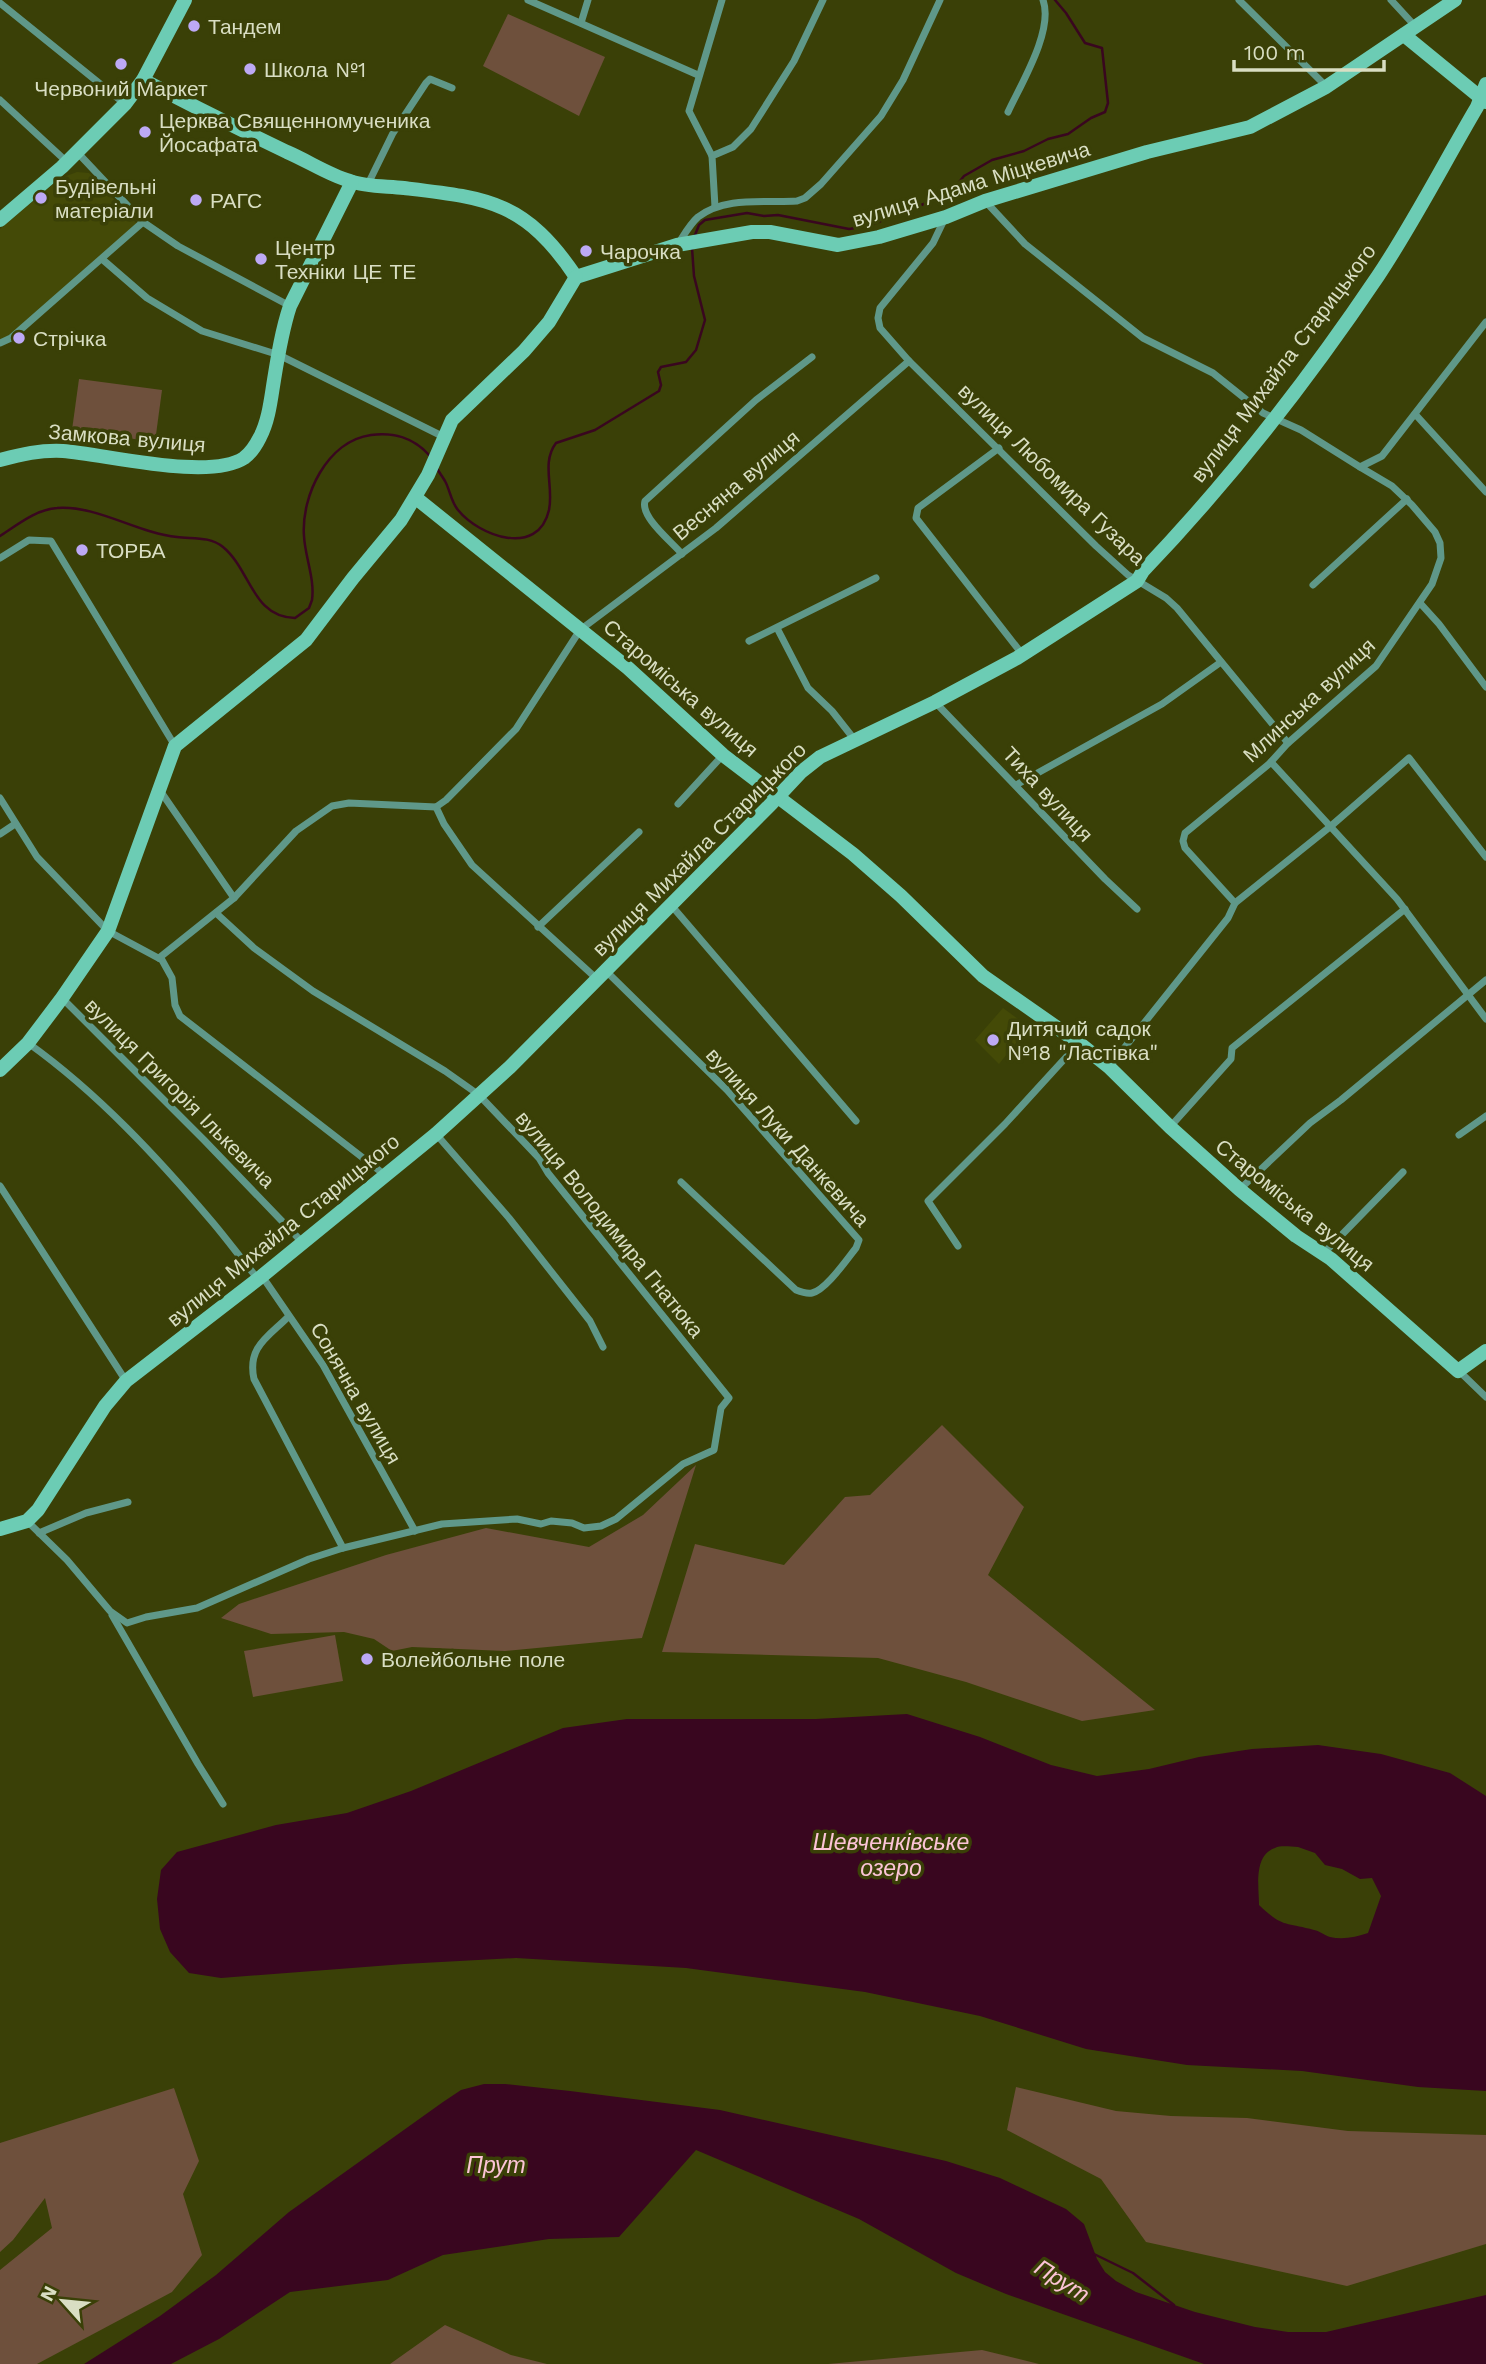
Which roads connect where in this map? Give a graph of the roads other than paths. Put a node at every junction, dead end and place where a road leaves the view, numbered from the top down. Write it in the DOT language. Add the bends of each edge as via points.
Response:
graph roads {
  1 [pos="186,0"];
  2 [pos="528,0"];
  3 [pos="588,0"];
  4 [pos="722,0"];
  5 [pos="823,0"];
  6 [pos="940,0"];
  7 [pos="1043,0"];
  8 [pos="1239,0"];
  9 [pos="1391,0"];
  10 [pos="1455,0"];
  11 [pos="0,3"];
  12 [pos="581,23"];
  13 [pos="1410,31"];
  14 [pos="698,75"];
  15 [pos="143,80"];
  16 [pos="1326,87"];
  17 [pos="452,88"];
  18 [pos="1484,95"];
  19 [pos="0,100"];
  20 [pos="125,104"];
  21 [pos="1008,112"];
  22 [pos="712,156"];
  23 [pos="72,157"];
  24 [pos="352,182"];
  25 [pos="368,184"];
  26 [pos="985,201"];
  27 [pos="715,207"];
  28 [pos="946,217"];
  29 [pos="0,219"];
  30 [pos="143,222"];
  31 [pos="677,245"];
  32 [pos="102,259"];
  33 [pos="576,276"];
  34 [pos="290,306"];
  35 [pos="1486,322"];
  36 [pos="0,343"];
  37 [pos="279,355"];
  38 [pos="812,357"];
  39 [pos="909,361"];
  40 [pos="1415,414"];
  41 [pos="1275,418"];
  42 [pos="444,437"];
  43 [pos="999,448"];
  44 [pos="0,460"];
  45 [pos="1360,467"];
  46 [pos="1486,492"];
  47 [pos="416,498"];
  48 [pos="1407,499"];
  49 [pos="682,554"];
  50 [pos="0,558"];
  51 [pos="876,578"];
  52 [pos="1137,581"];
  53 [pos="1313,585"];
  54 [pos="1420,603"];
  55 [pos="777,628"];
  56 [pos="580,630"];
  57 [pos="749,641"];
  58 [pos="1023,655"];
  59 [pos="1221,662"];
  60 [pos="1486,687"];
  61 [pos="935,702"];
  62 [pos="854,739"];
  63 [pos="1288,743"];
  64 [pos="175,746"];
  65 [pos="723,755"];
  66 [pos="1271,762"];
  67 [pos="1016,785"];
  68 [pos="158,788"];
  69 [pos="0,797"];
  70 [pos="778,797"];
  71 [pos="678,804"];
  72 [pos="436,807"];
  73 [pos="15,824"];
  74 [pos="1331,826"];
  75 [pos="639,832"];
  76 [pos="0,834"];
  77 [pos="1486,857"];
  78 [pos="234,898"];
  79 [pos="1235,903"];
  80 [pos="671,905"];
  81 [pos="1137,909"];
  82 [pos="1405,909"];
  83 [pos="216,913"];
  84 [pos="538,927"];
  85 [pos="108,931"];
  86 [pos="159,958"];
  87 [pos="602,975"];
  88 [pos="1486,980"];
  89 [pos="1468,993"];
  90 [pos="62,998"];
  91 [pos="1486,1019"];
  92 [pos="28,1043"];
  93 [pos="1079,1043"];
  94 [pos="1109,1067"];
  95 [pos="0,1070"];
  96 [pos="479,1095"];
  97 [pos="1486,1116"];
  98 [pos="856,1121"];
  99 [pos="1170,1127"];
  100 [pos="436,1134"];
  101 [pos="1459,1135"];
  102 [pos="1403,1172"];
  103 [pos="386,1175"];
  104 [pos="681,1182"];
  105 [pos="0,1186"];
  106 [pos="1239,1189"];
  107 [pos="303,1243"];
  108 [pos="958,1246"];
  109 [pos="1324,1253"];
  110 [pos="260,1277"];
  111 [pos="288,1317"];
  112 [pos="603,1347"];
  113 [pos="1486,1351"];
  114 [pos="1458,1371"];
  115 [pos="126,1381"];
  116 [pos="1486,1397"];
  117 [pos="128,1502"];
  118 [pos="27,1521"];
  119 [pos="0,1530"];
  120 [pos="415,1531"];
  121 [pos="39,1533"];
  122 [pos="343,1548"];
  123 [pos="110,1611"];
  124 [pos="223,1804"];
  1 -- 15 [label="street"];
  2 -- 12 [label="street"];
  3 -- 12 [label="street"];
  4 -- 14 [label="street"];
  5 -- 22 [label="street" via="794,61 751,129 733,147"];
  6 -- 27 [label="street" via="881,116 814,190 797,201"];
  7 -- 21 [label="street" via="1045,26"];
  8 -- 16 [label="street"];
  9 -- 13 [label="street"];
  10 -- 13 [label="street, вулиця Адама Міцкевича"];
  11 -- 20 [label="street"];
  12 -- 14 [label="street"];
  13 -- 16 [label="street, вулиця Адама Міцкевича"];
  13 -- 18 [label="street"];
  14 -- 22 [label="street" via="689,111"];
  15 -- 20 [label="street"];
  15 -- 24 [label="street"];
  16 -- 26 [label="street, вулиця Адама Міцкевича" via="1250,127 1147,152"];
  17 -- 25 [label="street" via="434,79 426,83 393,133"];
  18 -- 41 [label="street, вулиця Михайла Старицького" via="1377,276"];
  19 -- 23 [label="street"];
  20 -- 23 [label="street"];
  22 -- 27 [label="street"];
  23 -- 29 [label="street"];
  23 -- 30 [label="street"];
  24 -- 25 [label="street"];
  24 -- 34 [label="street, Замкова вулиця"];
  25 -- 33 [label="street" via="495,203 535,228"];
  26 -- 28 [label="street, вулиця Адама Міцкевича"];
  26 -- 41 [label="street, Млинська вулиця" via="1025,244 1143,338 1213,373"];
  27 -- 31 [label="street" via="695,219"];
  28 -- 31 [label="street, вулиця Адама Міцкевича" via="841,244 761,231"];
  28 -- 39 [label="street, вулиця Любомира Гузара" via="933,243 879,310 880,328"];
  30 -- 32 [label="street"];
  30 -- 34 [label="street"];
  31 -- 33 [label="street, вулиця Адама Міцкевича"];
  32 -- 36 [label="street"];
  32 -- 37 [label="street" via="147,298 202,331"];
  33 -- 42 [label="street" via="549,323 452,421"];
  34 -- 37 [label="street, Замкова вулиця"];
  35 -- 40 [label="street"];
  37 -- 42 [label="street"];
  37 -- 44 [label="street, Замкова вулиця" via="262,433 243,459 220,467 192,466 30,451"];
  38 -- 49 [label="street" via="756,400 645,501 649,518"];
  39 -- 43 [label="street, вулиця Любомира Гузара"];
  39 -- 49 [label="street, Весняна вулиця"];
  40 -- 45 [label="street" via="1382,456"];
  40 -- 46 [label="street"];
  41 -- 45 [label="street, Млинська вулиця"];
  41 -- 52 [label="street, вулиця Михайла Старицького"];
  42 -- 47 [label="street"];
  43 -- 52 [label="street, вулиця Любомира Гузара" via="1060,513"];
  43 -- 58 [label="street" via="918,508 916,517"];
  45 -- 48 [label="street, Млинська вулиця"];
  47 -- 56 [label="street, Староміська вулиця"];
  47 -- 64 [label="street" via="306,640"];
  48 -- 53 [label="street"];
  48 -- 54 [label="street, Млинська вулиця" via="1435,532 1441,552 1436,575"];
  49 -- 56 [label="street, Весняна вулиця"];
  50 -- 64 [label="street" via="29,541 51,541"];
  51 -- 55 [label="street"];
  52 -- 58 [label="street, вулиця Михайла Старицького"];
  52 -- 59 [label="street, вулиця Любомира Гузара" via="1171,601"];
  54 -- 60 [label="street"];
  54 -- 63 [label="street, Млинська вулиця" via="1376,666"];
  55 -- 57 [label="street"];
  55 -- 62 [label="street" via="810,690"];
  56 -- 65 [label="street, Староміська вулиця"];
  56 -- 72 [label="street" via="516,729"];
  58 -- 61 [label="street, вулиця Михайла Старицького"];
  59 -- 63 [label="street, вулиця Любомира Гузара"];
  59 -- 67 [label="street" via="1162,704"];
  61 -- 62 [label="street, вулиця Михайла Старицького"];
  61 -- 67 [label="street, Тиха вулиця"];
  62 -- 70 [label="street, вулиця Михайла Старицького" via="808,766"];
  63 -- 66 [label="street, Млинська вулиця"];
  64 -- 68 [label="street"];
  65 -- 70 [label="street, Староміська вулиця"];
  65 -- 71 [label="street"];
  66 -- 74 [label="street"];
  66 -- 79 [label="street, Млинська вулиця" via="1184,835 1185,848"];
  67 -- 81 [label="street, Тиха вулиця"];
  68 -- 78 [label="street"];
  68 -- 85 [label="street"];
  69 -- 73 [label="street"];
  70 -- 80 [label="street, вулиця Михайла Старицького"];
  70 -- 93 [label="street, Староміська вулиця" via="863,862 983,976"];
  72 -- 78 [label="street" via="361,803 332,807 296,831"];
  72 -- 84 [label="street, вулиця Луки Данкевича" via="472,864"];
  73 -- 76 [label="street"];
  73 -- 85 [label="street" via="48,871"];
  74 -- 77 [label="street" via="1409,758"];
  74 -- 79 [label="street"];
  74 -- 82 [label="street"];
  75 -- 84 [label="street"];
  78 -- 83 [label="street"];
  79 -- 94 [label="street" via="1228,918"];
  80 -- 87 [label="street, вулиця Михайла Старицького"];
  80 -- 98 [label="street"];
  82 -- 89 [label="street"];
  82 -- 99 [label="street" via="1232,1048 1231,1059"];
  83 -- 86 [label="street"];
  83 -- 96 [label="street, вулиця Володимира Гнатюка" via="313,991"];
  84 -- 87 [label="street, вулиця Луки Данкевича"];
  85 -- 86 [label="street"];
  85 -- 90 [label="street"];
  86 -- 103 [label="street" via="172,978 180,1016"];
  87 -- 96 [label="street, вулиця Михайла Старицького"];
  87 -- 104 [label="street, вулиця Луки Данкевича" via="727,1090 859,1240 821,1289 805,1293 796,1290"];
  88 -- 89 [label="street"];
  89 -- 91 [label="street"];
  89 -- 106 [label="street" via="1310,1123"];
  90 -- 92 [label="street"];
  90 -- 107 [label="street, вулиця Григорія Ількевича"];
  92 -- 95 [label="street"];
  92 -- 110 [label="street, Сонячна вулиця" via="86,1088 130,1131"];
  93 -- 94 [label="street, Староміська вулиця"];
  93 -- 108 [label="street" via="928,1201"];
  94 -- 99 [label="street, Староміська вулиця"];
  96 -- 100 [label="street, вулиця Михайла Старицького"];
  96 -- 120 [label="street, вулиця Володимира Гнатюка" via="539,1158 729,1398 721,1408 714,1450 683,1464 601,1527 517,1519 442,1524"];
  97 -- 101 [label="street"];
  99 -- 106 [label="street, Староміська вулиця"];
  100 -- 103 [label="street, вулиця Михайла Старицького"];
  100 -- 112 [label="street" via="590,1321"];
  102 -- 109 [label="street"];
  103 -- 107 [label="street, вулиця Михайла Старицького"];
  105 -- 115 [label="street"];
  106 -- 109 [label="street, Староміська вулиця"];
  107 -- 110 [label="street, вулиця Михайла Старицького"];
  109 -- 114 [label="street, Староміська вулиця"];
  110 -- 111 [label="street, Сонячна вулиця"];
  110 -- 115 [label="street, вулиця Михайла Старицького"];
  111 -- 120 [label="street, Сонячна вулиця" via="323,1365"];
  111 -- 122 [label="street" via="252,1357 254,1378"];
  113 -- 114 [label="street"];
  114 -- 116 [label="street, Староміська вулиця"];
  115 -- 118 [label="street, вулиця Михайла Старицького"];
  117 -- 121 [label="street"];
  118 -- 119 [label="street"];
  118 -- 121 [label="street"];
  120 -- 122 [label="street"];
  121 -- 123 [label="street"];
  122 -- 123 [label="street" via="197,1608 127,1623"];
  123 -- 124 [label="street"];
}
